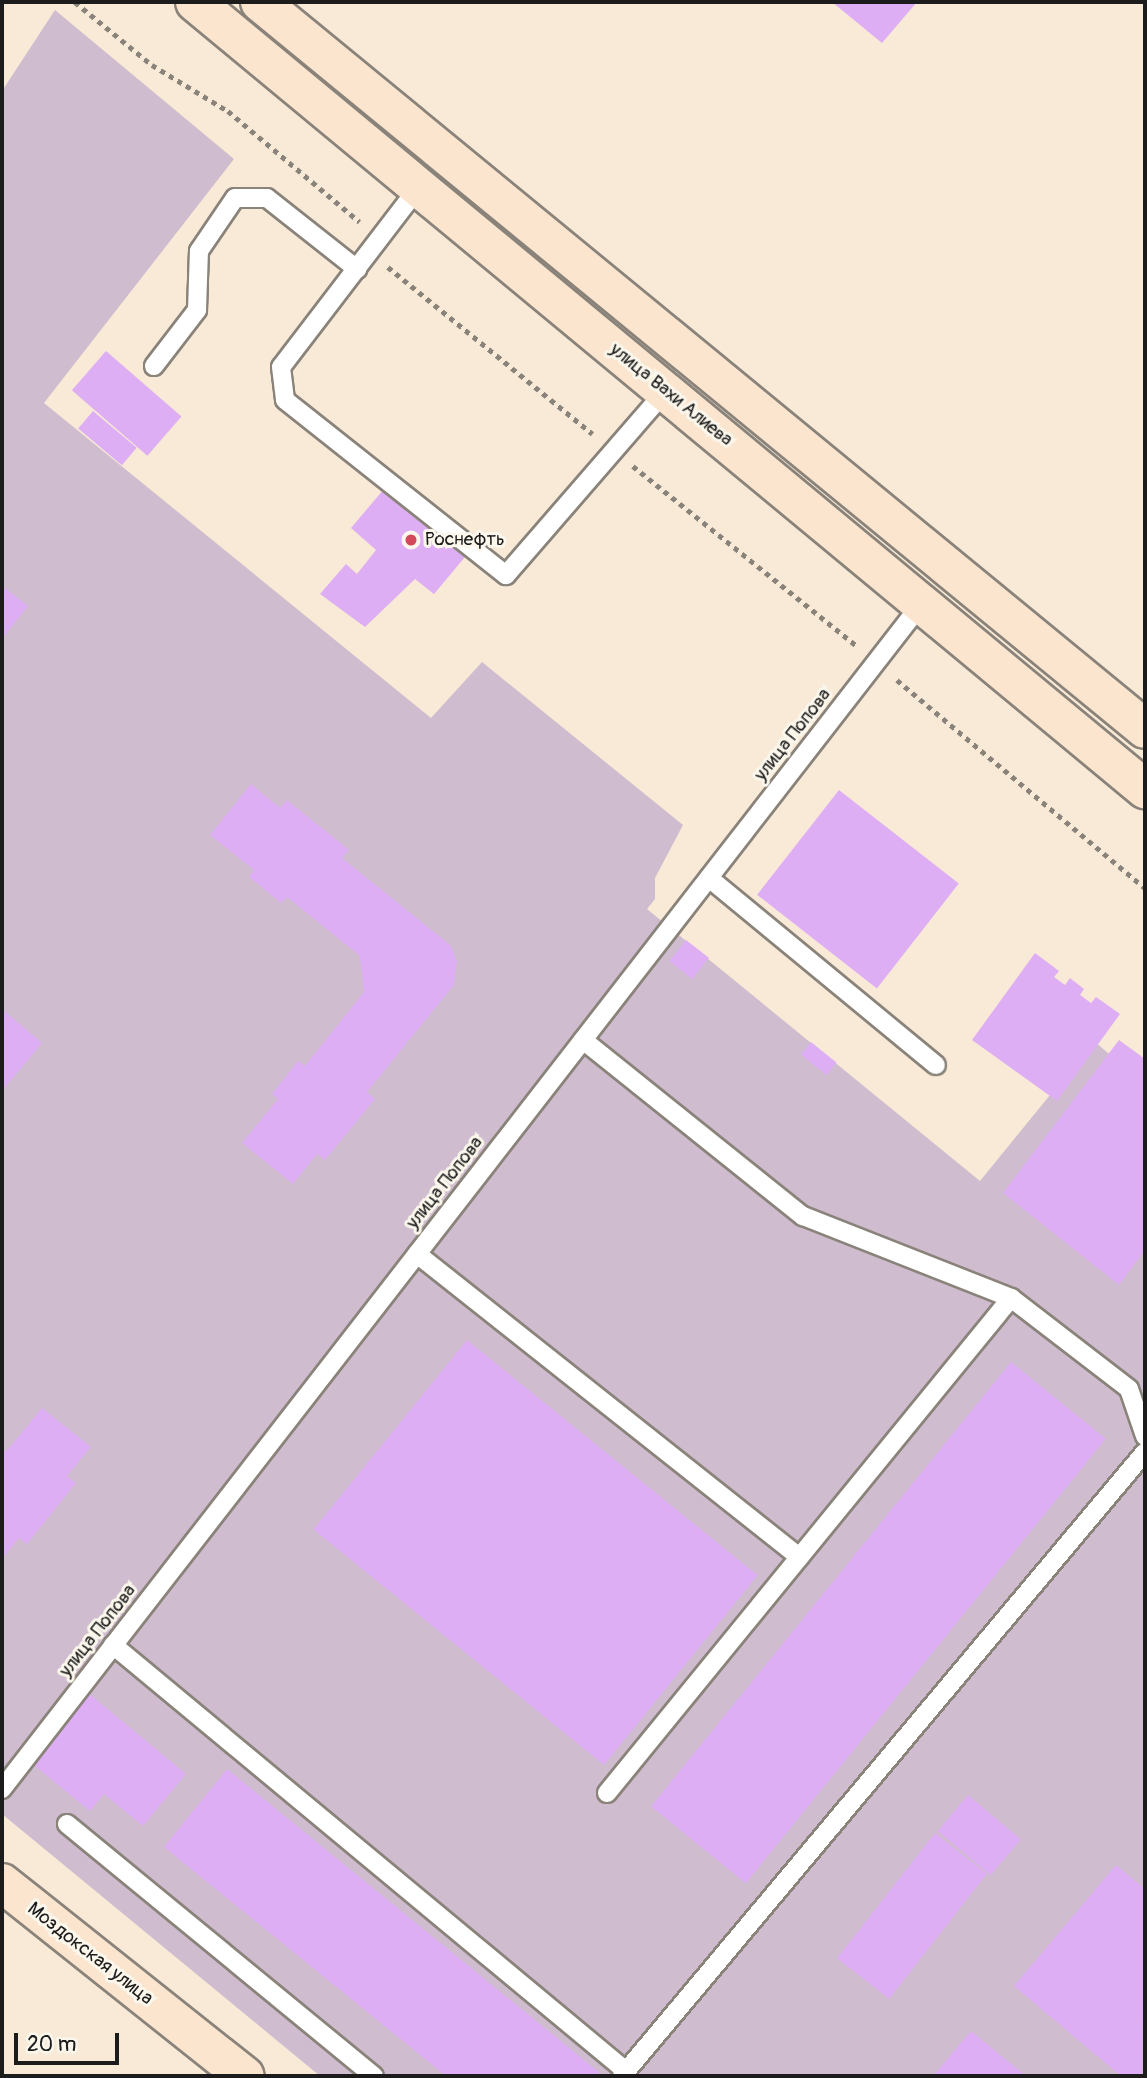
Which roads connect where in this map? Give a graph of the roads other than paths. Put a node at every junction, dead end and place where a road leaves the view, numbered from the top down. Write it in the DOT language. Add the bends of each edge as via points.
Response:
graph roads {
  1 [pos="195,2"];
  2 [pos="260,2"];
  3 [pos="418,188"];
  4 [pos="356,270"];
  5 [pos="154,366"];
  6 [pos="666,390"];
  7 [pos="922,603"];
  8 [pos="1145,729"];
  9 [pos="1145,789"];
  10 [pos="709,878"];
  11 [pos="583,1040"];
  12 [pos="936,1065"];
  13 [pos="417,1254"];
  14 [pos="1011,1298"];
  15 [pos="1145,1436"];
  16 [pos="1145,1451"];
  17 [pos="799,1557"];
  18 [pos="113,1645"];
  19 [pos="2,1789"];
  20 [pos="607,1793"];
  21 [pos="67,1825"];
  22 [pos="2,1883"];
  23 [pos="624,2074"];
  24 [pos="245,2076"];
  25 [pos="373,2076"];
  1 -- 3 [label="main road, улица Вахи Алиева"];
  2 -- 8 [label="main road"];
  3 -- 4 [label="lane"];
  3 -- 6 [label="main road, улица Вахи Алиева"];
  4 -- 5 [label="lane" via="267,198 235,198 199,251 197,310"];
  4 -- 6 [label="lane" via="281,367 285,400 506,575"];
  6 -- 7 [label="main road, улица Вахи Алиева"];
  7 -- 9 [label="main road, улица Вахи Алиева"];
  7 -- 10 [label="lane, улица Попова"];
  10 -- 11 [label="lane, улица Попова"];
  10 -- 12 [label="lane"];
  11 -- 13 [label="lane, улица Попова"];
  11 -- 14 [label="lane" via="803,1216"];
  13 -- 17 [label="lane"];
  13 -- 18 [label="lane, улица Попова"];
  14 -- 15 [label="lane" via="1129,1389"];
  14 -- 17 [label="lane"];
  16 -- 23 [label="lane"];
  17 -- 20 [label="lane"];
  18 -- 19 [label="lane, улица Попова"];
  18 -- 23 [label="lane"];
  21 -- 25 [label="lane"];
  22 -- 24 [label="main road, Моздокская улица"];
}
